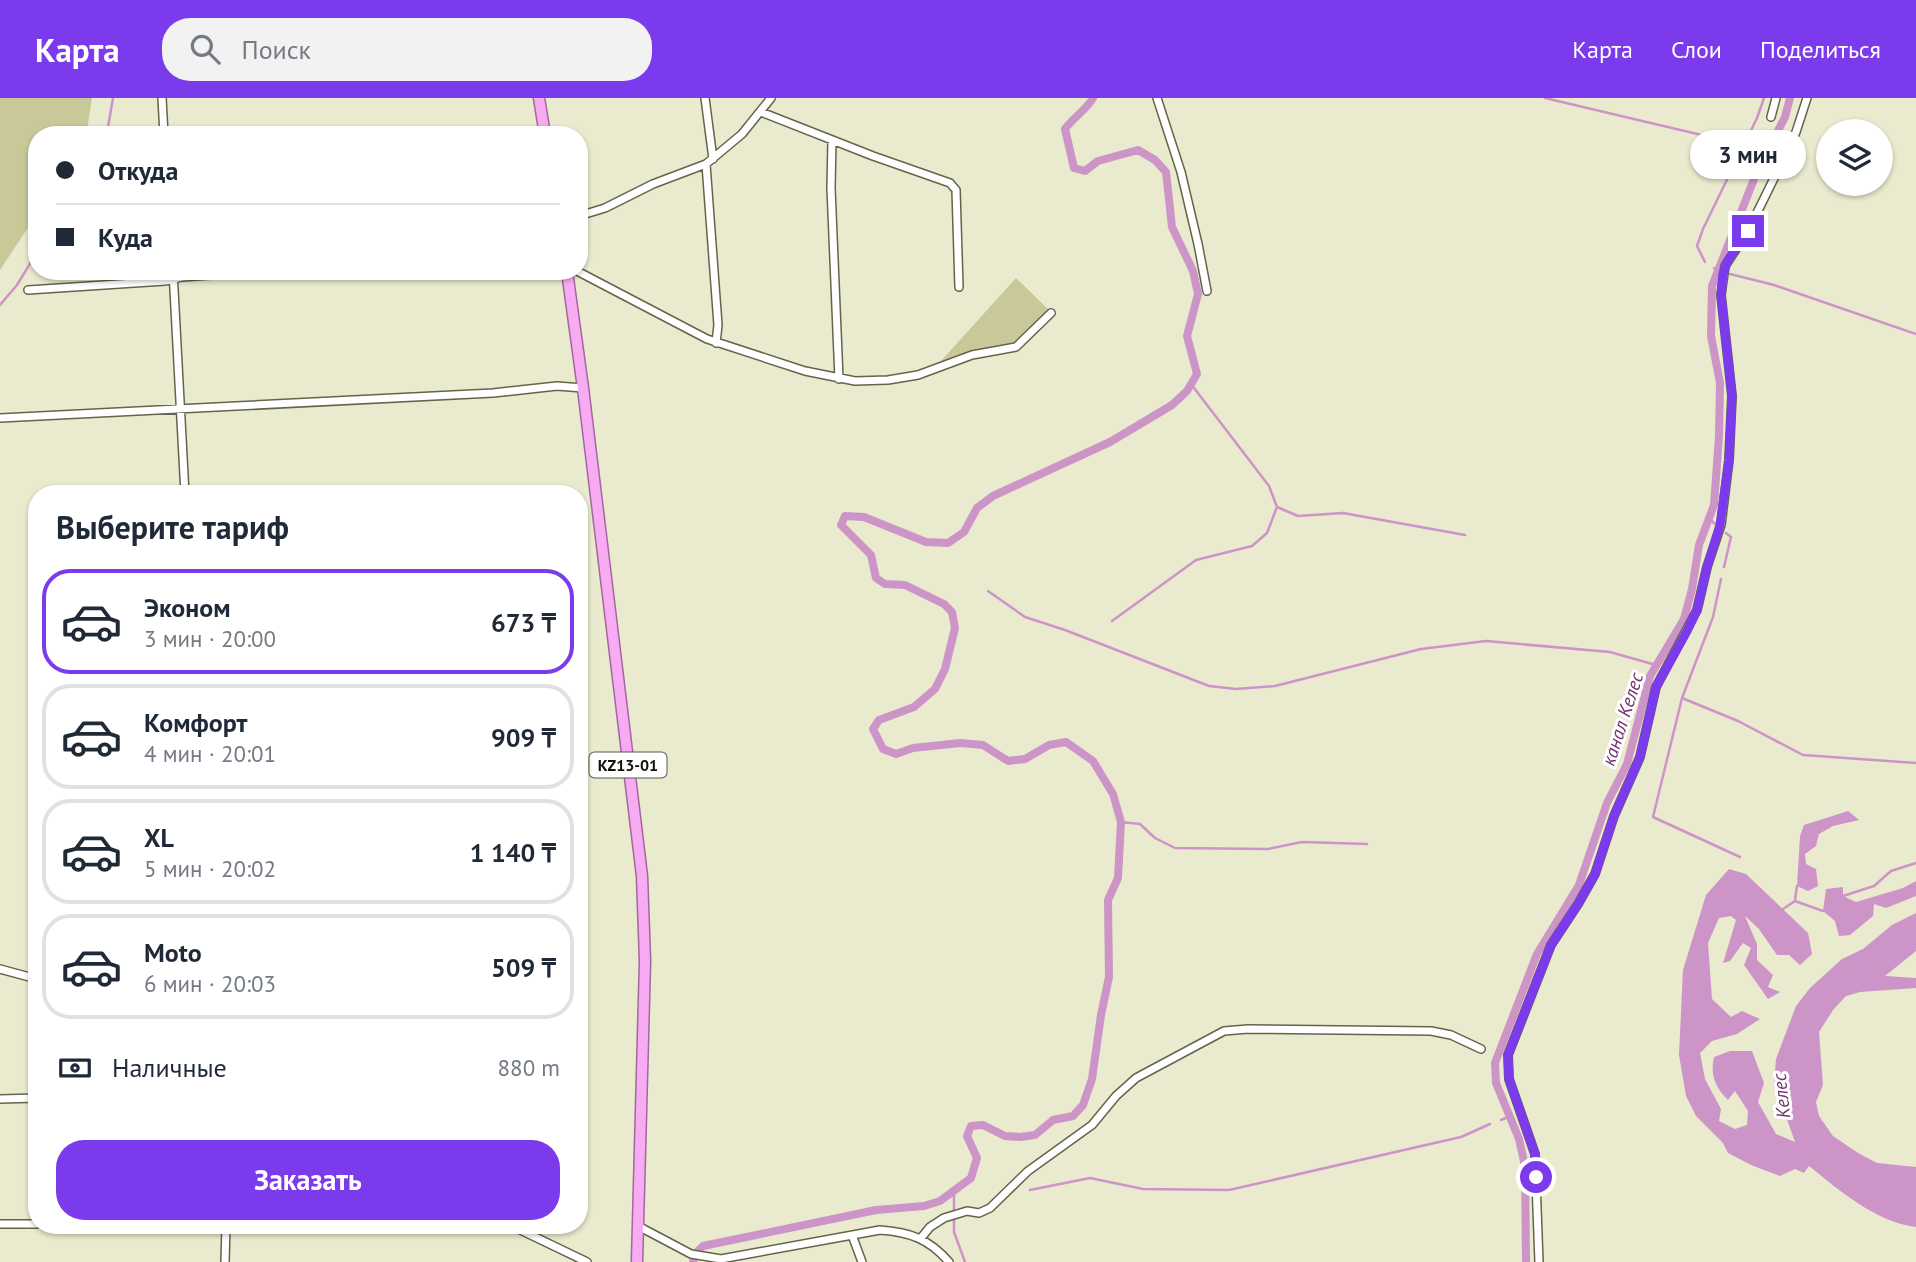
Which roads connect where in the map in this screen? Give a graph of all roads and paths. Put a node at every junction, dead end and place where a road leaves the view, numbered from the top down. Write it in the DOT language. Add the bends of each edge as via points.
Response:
graph roads {
  1 [pos="162,98"];
  2 [pos="539,98"];
  3 [pos="705,98"];
  4 [pos="771,98"];
  5 [pos="1157,98"];
  6 [pos="1776,98"];
  7 [pos="1807,98"];
  8 [pos="761,113"];
  9 [pos="1771,117"];
  10 [pos="164,126"];
  11 [pos="544,126"];
  12 [pos="832,141"];
  13 [pos="710,161"];
  14 [pos="588,213"];
  15 [pos="588,277"];
  16 [pos="125,280"];
  17 [pos="174,280"];
  18 [pos="568,280"];
  19 [pos="959,287"];
  20 [pos="28,290"];
  21 [pos="1207,290"];
  22 [pos="1051,313"];
  23 [pos="716,343"];
  24 [pos="839,379"];
  25 [pos="583,388"];
  26 [pos="181,409"];
  27 [pos="0,418"];
  28 [pos="185,485"];
  29 [pos="0,969"];
  30 [pos="28,977"];
  31 [pos="1481,1049"];
  32 [pos="28,1098"];
  33 [pos="0,1099"];
  34 [pos="0,1224"];
  35 [pos="28,1224"];
  36 [pos="638,1226"];
  37 [pos="226,1234"];
  38 [pos="529,1234"];
  39 [pos="852,1235"];
  40 [pos="921,1238"];
  41 [pos="225,1262"];
  42 [pos="587,1262"];
  43 [pos="637,1262"];
  44 [pos="862,1262"];
  45 [pos="949,1262"];
  46 [pos="1539,1262"];
  1 -- 10 [label="street"];
  2 -- 11 [label="highway"];
  3 -- 13 [label="street"];
  4 -- 8 [label="street"];
  5 -- 21 [label="street" via="1181,172"];
  6 -- 9 [label="street"];
  7 -- 46 [label="street" via="1748,231 1725,266 1721,295 1732,396 1729,460 1720,525 1697,610 1656,687 1640,757 1595,874 1551,945 1508,1055 1509,1079 1535,1154"];
  8 -- 12 [label="street"];
  8 -- 13 [label="street"];
  12 -- 19 [label="street" via="953,186"];
  12 -- 24 [label="street"];
  13 -- 14 [label="street"];
  13 -- 23 [label="street"];
  15 -- 23 [label="street"];
  16 -- 20 [label="street"];
  17 -- 26 [label="street"];
  18 -- 25 [label="highway, KZ13-01"];
  22 -- 24 [label="street" via="1022,343 1008,350 972,355 918,375"];
  23 -- 24 [label="street"];
  25 -- 26 [label="street"];
  25 -- 36 [label="highway, KZ13-01" via="642,876 645,961"];
  26 -- 27 [label="street"];
  26 -- 28 [label="street"];
  29 -- 30 [label="street"];
  31 -- 40 [label="street" via="1431,1031 1224,1031 1136,1078 1092,1125 1028,1171 990,1208 944,1218"];
  32 -- 33 [label="street"];
  34 -- 35 [label="street"];
  36 -- 39 [label="street" via="691,1254 721,1259"];
  36 -- 43 [label="highway, KZ13-01"];
  37 -- 41 [label="street"];
  38 -- 42 [label="street"];
  39 -- 40 [label="street" via="880,1230"];
  39 -- 44 [label="street"];
  40 -- 45 [label="street"];
}
